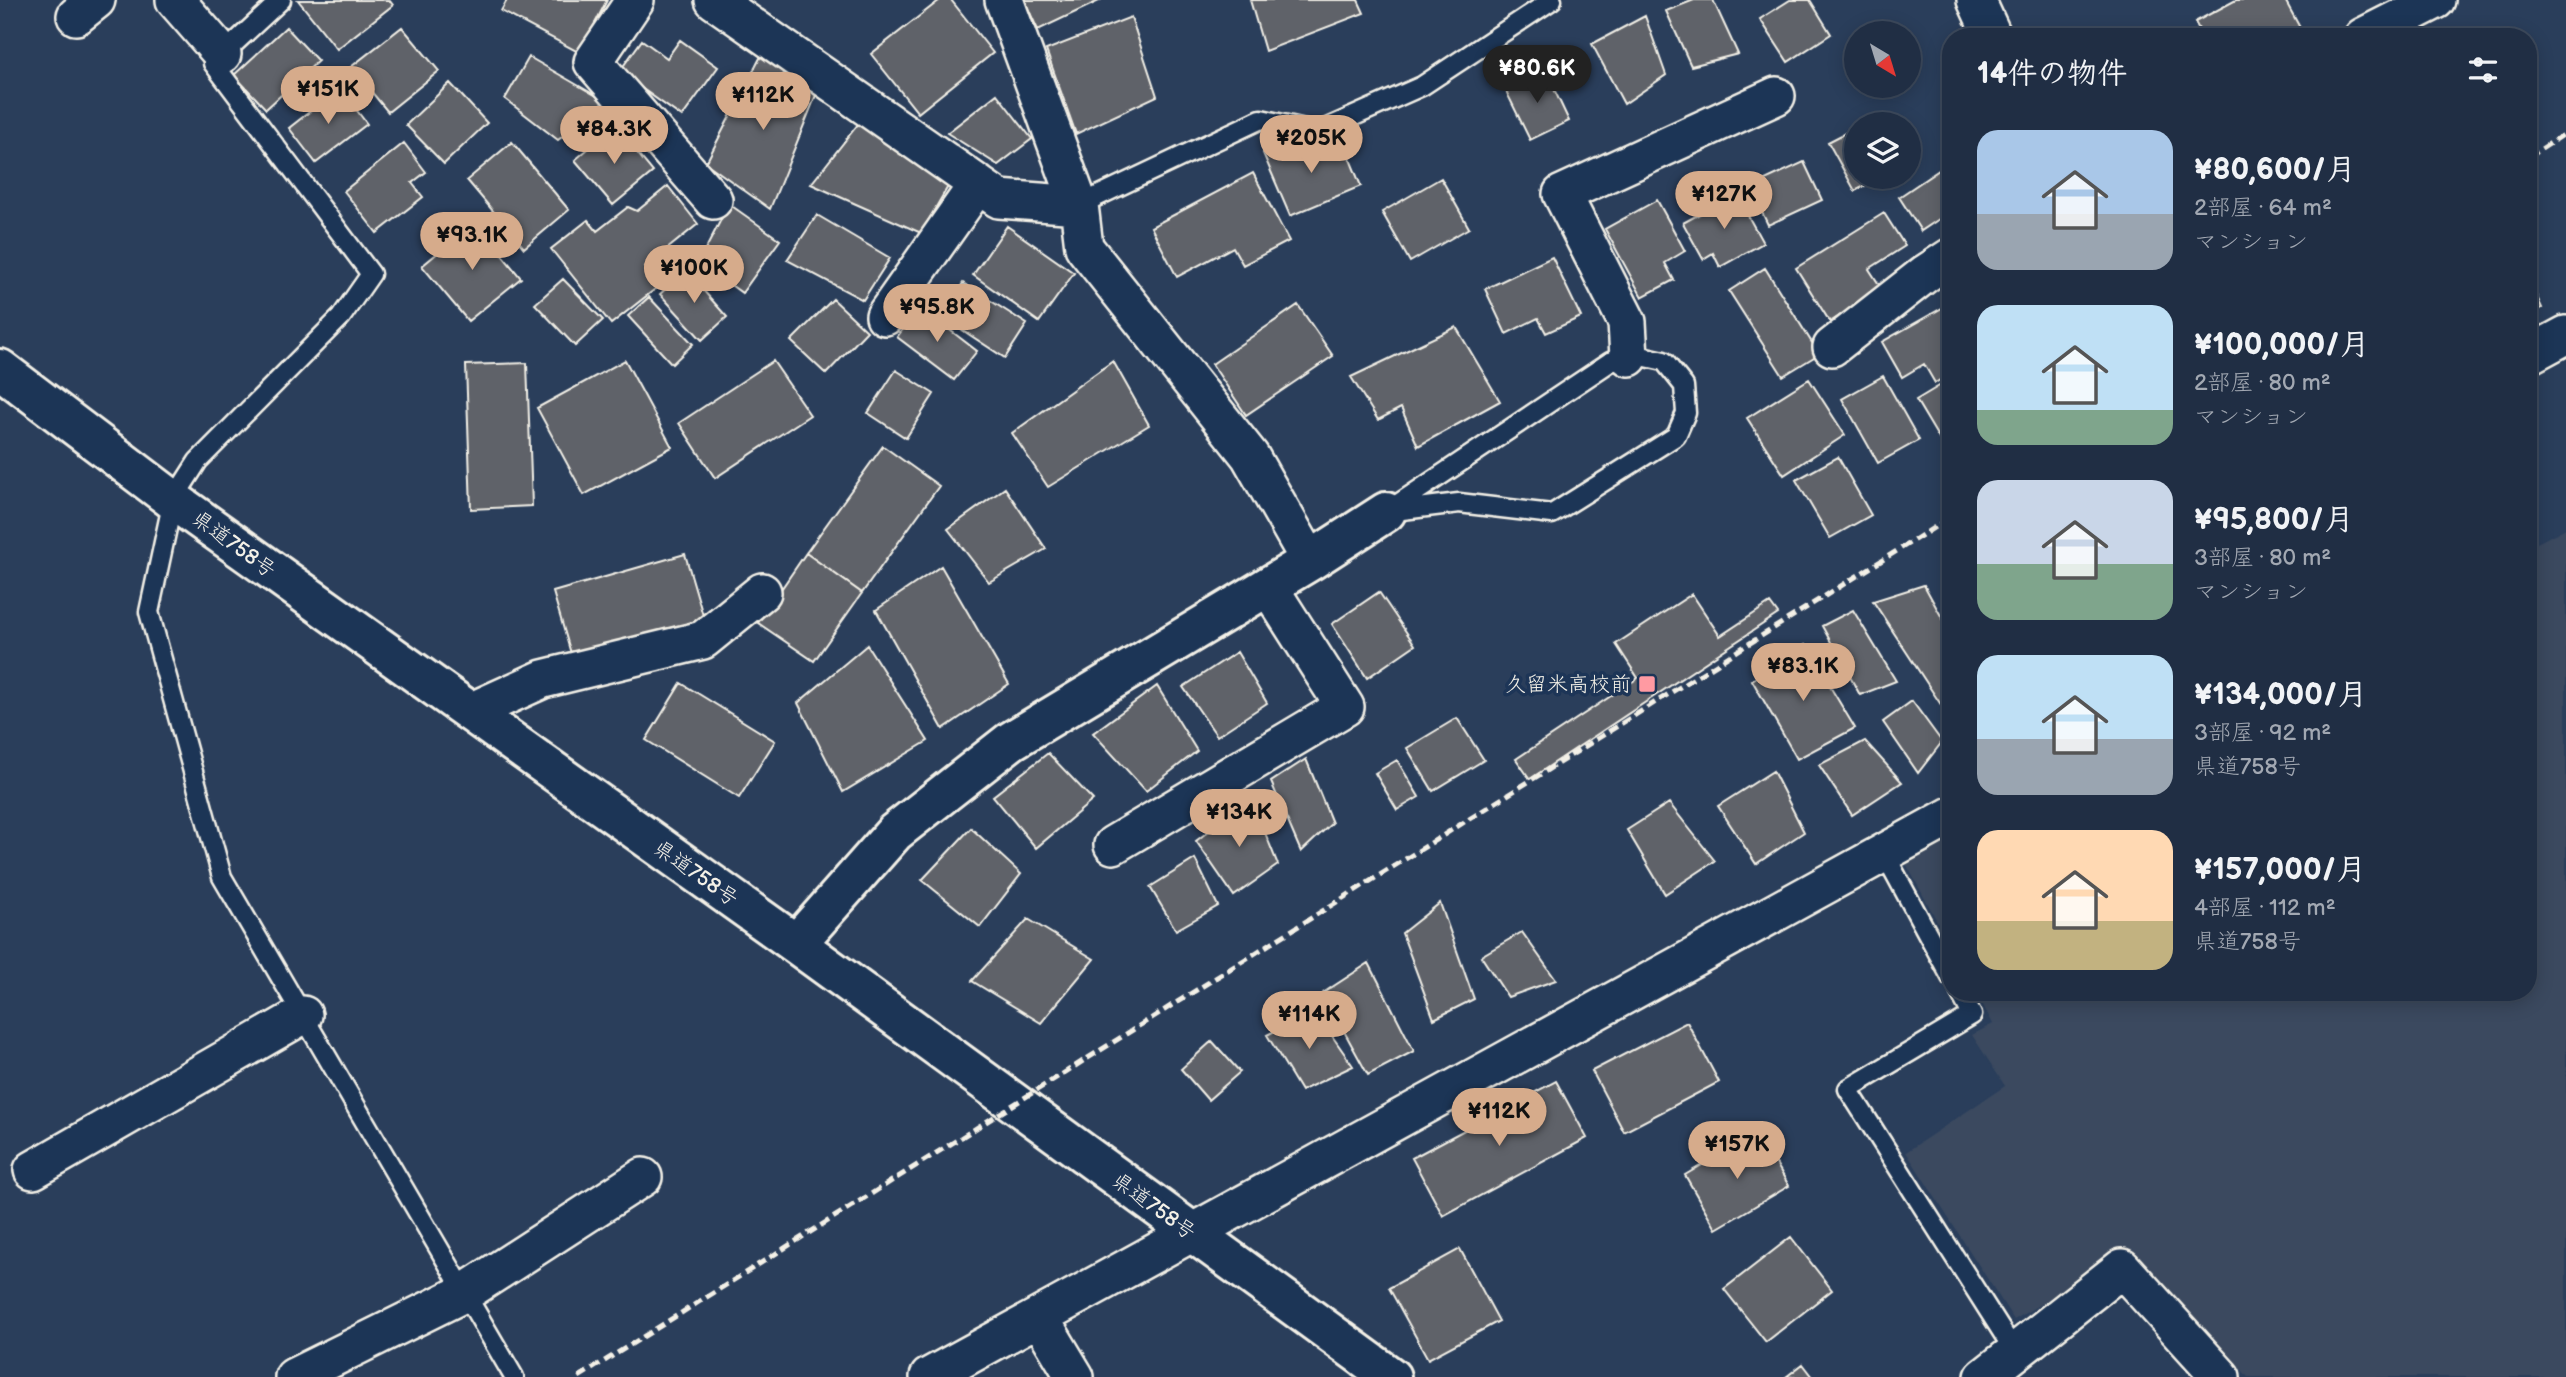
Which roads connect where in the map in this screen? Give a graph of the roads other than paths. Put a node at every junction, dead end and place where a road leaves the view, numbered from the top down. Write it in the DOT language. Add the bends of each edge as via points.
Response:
graph roads {
  1 [pos="176,0"];
  2 [pos="281,0"];
  3 [pos="635,0"];
  4 [pos="714,0"];
  5 [pos="1004,0"];
  6 [pos="1552,0"];
  7 [pos="1976,0"];
  8 [pos="2436,0"];
  9 [pos="1989,28"];
  10 [pos="2381,28"];
  11 [pos="222,54"];
  12 [pos="1776,96"];
  13 [pos="978,184"];
  14 [pos="713,200"];
  15 [pos="1079,205"];
  16 [pos="1942,263"];
  17 [pos="886,316"];
  18 [pos="2566,335"];
  19 [pos="1832,347"];
  20 [pos="2537,351"];
  21 [pos="1629,357"];
  22 [pos="0,369"];
  23 [pos="173,500"];
  24 [pos="1385,512"];
  25 [pos="1310,561"];
  26 [pos="1268,586"];
  27 [pos="762,592"];
  28 [pos="470,712"];
  29 [pos="1942,821"];
  30 [pos="1113,845"];
  31 [pos="1884,853"];
  32 [pos="796,944"];
  33 [pos="1942,960"];
  34 [pos="1965,1001"];
  35 [pos="303,1015"];
  36 [pos="33,1170"];
  37 [pos="643,1177"];
  38 [pos="1190,1232"];
  39 [pos="464,1293"];
  40 [pos="1039,1317"];
  41 [pos="2015,1352"];
  42 [pos="295,1377"];
  43 [pos="514,1377"];
  44 [pos="929,1377"];
  45 [pos="1075,1377"];
  46 [pos="1391,1377"];
  47 [pos="1984,1377"];
  48 [pos="2221,1377"];
  1 -- 11 [label="street"];
  2 -- 11 [label="lane"];
  3 -- 14 [label="street" via="593,62"];
  4 -- 13 [label="street"];
  5 -- 15 [label="street"];
  6 -- 15 [label="lane" via="1422,86 1318,132 1261,119"];
  7 -- 9 [label="street"];
  8 -- 10 [label="street"];
  11 -- 23 [label="lane" via="213,63 372,274 341,317 198,461"];
  12 -- 21 [label="street" via="1562,194 1627,322"];
  13 -- 15 [label="street" via="999,199"];
  13 -- 17 [label="street"];
  15 -- 25 [label="street" via="1084,247 1250,456"];
  16 -- 19 [label="street"];
  18 -- 20 [label="street"];
  21 -- 24 [label="lane" via="1610,362"];
  21 -- 24 [label="lane" via="1664,361 1684,386 1686,413 1676,436 1552,514 1459,503"];
  22 -- 23 [label="main road, 県道758号"];
  23 -- 28 [label="main road, 県道758号"];
  23 -- 35 [label="lane" via="149,612 222,877"];
  24 -- 25 [label="main road"];
  25 -- 26 [label="main road"];
  26 -- 30 [label="street" via="1345,707"];
  26 -- 32 [label="main road" via="1010,741 895,832"];
  27 -- 28 [label="street" via="703,640 543,679"];
  28 -- 32 [label="main road, 県道758号"];
  29 -- 31 [label="street"];
  31 -- 33 [label="lane"];
  31 -- 38 [label="street"];
  32 -- 38 [label="main road, 県道758号"];
  34 -- 41 [label="lane" via="1972,1015 1848,1089"];
  35 -- 36 [label="street"];
  35 -- 39 [label="lane"];
  37 -- 39 [label="street"];
  38 -- 40 [label="street"];
  38 -- 46 [label="main road, 県道758号"];
  39 -- 42 [label="street"];
  39 -- 43 [label="lane"];
  40 -- 44 [label="street"];
  40 -- 45 [label="street"];
  41 -- 47 [label="street"];
  41 -- 48 [label="street" via="2122,1268"];
}
